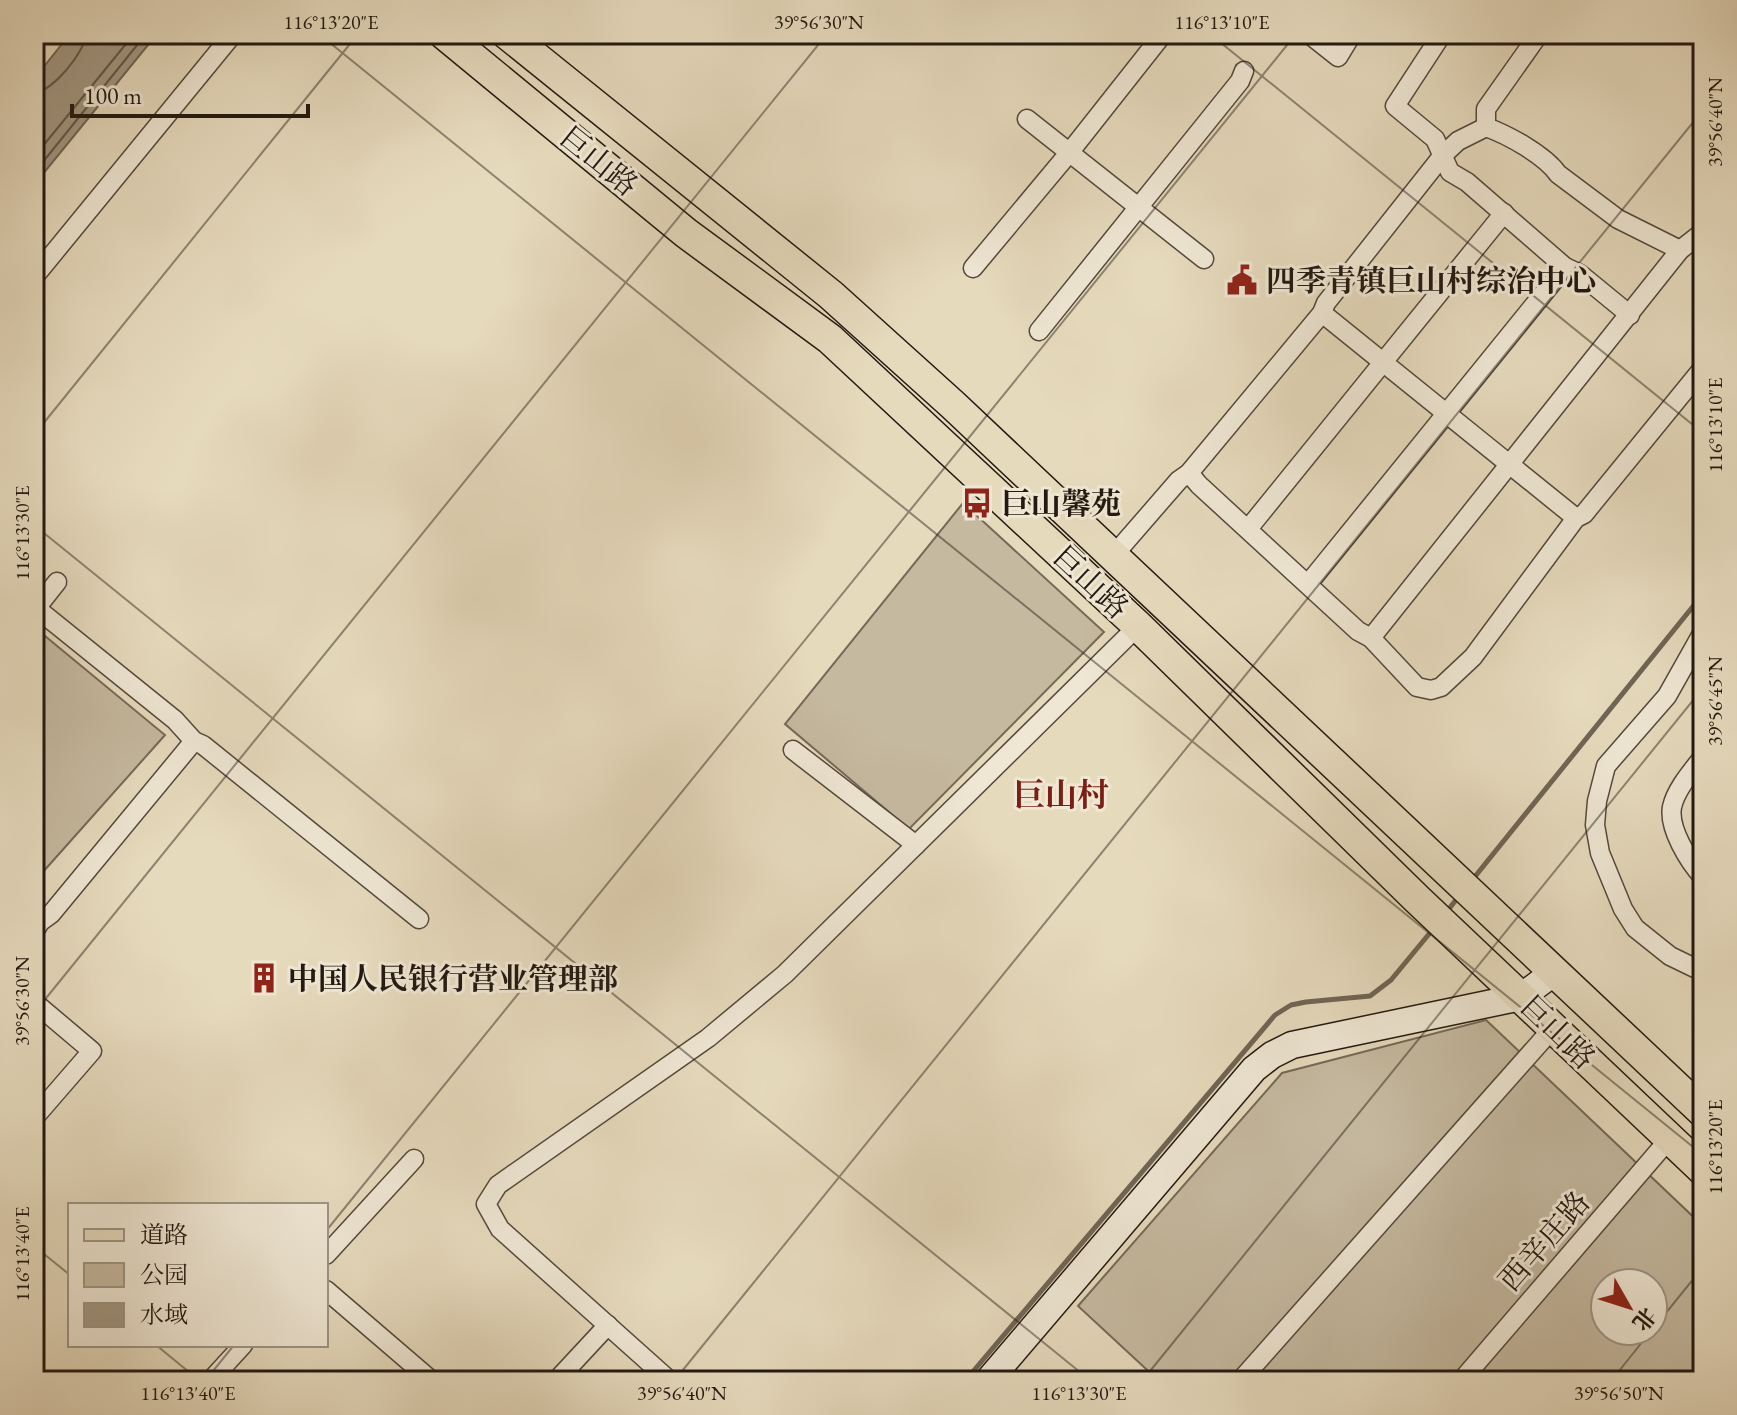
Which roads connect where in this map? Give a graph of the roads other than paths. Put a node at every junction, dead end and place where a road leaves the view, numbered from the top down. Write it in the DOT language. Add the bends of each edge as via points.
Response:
graph roads {
  1 [pos="233,34"];
  2 [pos="444,34"];
  3 [pos="507,34"];
  4 [pos="1163,34"];
  5 [pos="1309,34"];
  6 [pos="1352,34"];
  7 [pos="1442,34"];
  8 [pos="1539,34"];
  9 [pos="1695,34"];
  10 [pos="1703,40"];
  11 [pos="1244,71"];
  12 [pos="1027,119"];
  13 [pos="1486,127"];
  14 [pos="1069,153"];
  15 [pos="1443,155"];
  16 [pos="1139,208"];
  17 [pos="1504,213"];
  18 [pos="1703,232"];
  19 [pos="1680,250"];
  20 [pos="1204,259"];
  21 [pos="1565,267"];
  22 [pos="973,268"];
  23 [pos="34,277"];
  24 [pos="1322,313"];
  25 [pos="1630,315"];
  26 [pos="1039,331"];
  27 [pos="1383,363"];
  28 [pos="1703,368"];
  29 [pos="1447,413"];
  30 [pos="1510,466"];
  31 [pos="1189,473"];
  32 [pos="1576,518"];
  33 [pos="1248,529"];
  34 [pos="1113,556"];
  35 [pos="57,582"];
  36 [pos="1308,584"];
  37 [pos="35,610"];
  38 [pos="1138,626"];
  39 [pos="1703,632"];
  40 [pos="1371,638"];
  41 [pos="194,741"];
  42 [pos="793,750"];
  43 [pos="1703,757"];
  44 [pos="916,845"];
  45 [pos="1703,877"];
  46 [pos="419,919"];
  47 [pos="36,924"];
  48 [pos="1703,972"];
  49 [pos="1553,973"];
  50 [pos="1521,997"];
  51 [pos="34,1002"];
  52 [pos="1553,1028"];
  53 [pos="1703,1112"];
  54 [pos="34,1118"];
  55 [pos="1670,1138"];
  56 [pos="414,1159"];
  57 [pos="1703,1170"];
  58 [pos="328,1253"];
  59 [pos="328,1292"];
  60 [pos="608,1325"];
  61 [pos="241,1347"];
  62 [pos="210,1381"];
  63 [pos="432,1381"];
  64 [pos="556,1381"];
  65 [pos="670,1381"];
  66 [pos="988,1381"];
  67 [pos="1240,1381"];
  68 [pos="1461,1381"];
  1 -- 23 [label="street"];
  2 -- 38 [label="main road, 巨山路" via="686,233 830,339"];
  3 -- 34 [label="main road, 巨山路" via="831,295"];
  4 -- 14 [label="street"];
  5 -- 6 [label="street" via="1338,57"];
  7 -- 15 [label="street" via="1395,106 1435,139"];
  8 -- 13 [label="street" via="1486,109"];
  9 -- 10 [label="street"];
  11 -- 16 [label="street"];
  12 -- 14 [label="street"];
  13 -- 15 [label="street"];
  13 -- 19 [label="street" via="1553,166 1618,219"];
  14 -- 16 [label="street"];
  14 -- 22 [label="street"];
  15 -- 17 [label="street" via="1450,172"];
  15 -- 24 [label="street"];
  16 -- 20 [label="street"];
  16 -- 26 [label="street"];
  17 -- 21 [label="street"];
  17 -- 27 [label="street"];
  18 -- 19 [label="street"];
  19 -- 25 [label="street"];
  21 -- 25 [label="street"];
  21 -- 29 [label="street"];
  24 -- 27 [label="street"];
  24 -- 31 [label="street"];
  25 -- 30 [label="street"];
  27 -- 29 [label="street"];
  27 -- 33 [label="street"];
  28 -- 32 [label="street"];
  29 -- 30 [label="street"];
  29 -- 36 [label="street"];
  30 -- 32 [label="street"];
  30 -- 40 [label="street"];
  31 -- 33 [label="street"];
  31 -- 34 [label="street"];
  32 -- 40 [label="street" via="1473,657 1441,687 1417,687"];
  33 -- 36 [label="street"];
  34 -- 49 [label="main road, 巨山路"];
  35 -- 37 [label="street"];
  36 -- 40 [label="street"];
  37 -- 41 [label="street" via="175,720"];
  38 -- 44 [label="street"];
  38 -- 50 [label="main road, 巨山路"];
  39 -- 48 [label="street" via="1667,696 1606,766 1595,825 1600,853 1635,928 1670,956"];
  41 -- 46 [label="street"];
  41 -- 47 [label="street" via="51,914"];
  42 -- 44 [label="street"];
  43 -- 45 [label="street" via="1671,808 1679,843"];
  44 -- 60 [label="street" via="785,974 708,1038 498,1185 486,1204 500,1229"];
  49 -- 50 [label="street"];
  49 -- 53 [label="main road, 巨山路"];
  50 -- 52 [label="main road, 巨山路"];
  50 -- 66 [label="street" via="1292,1045 1272,1055 1254,1069"];
  51 -- 54 [label="street" via="92,1051"];
  52 -- 55 [label="main road, 巨山路"];
  52 -- 67 [label="street"];
  55 -- 57 [label="main road, 巨山路"];
  55 -- 68 [label="street, 西辛庄路"];
  56 -- 58 [label="street"];
  59 -- 63 [label="street"];
  60 -- 64 [label="street"];
  60 -- 65 [label="street"];
  61 -- 62 [label="street"];
}
